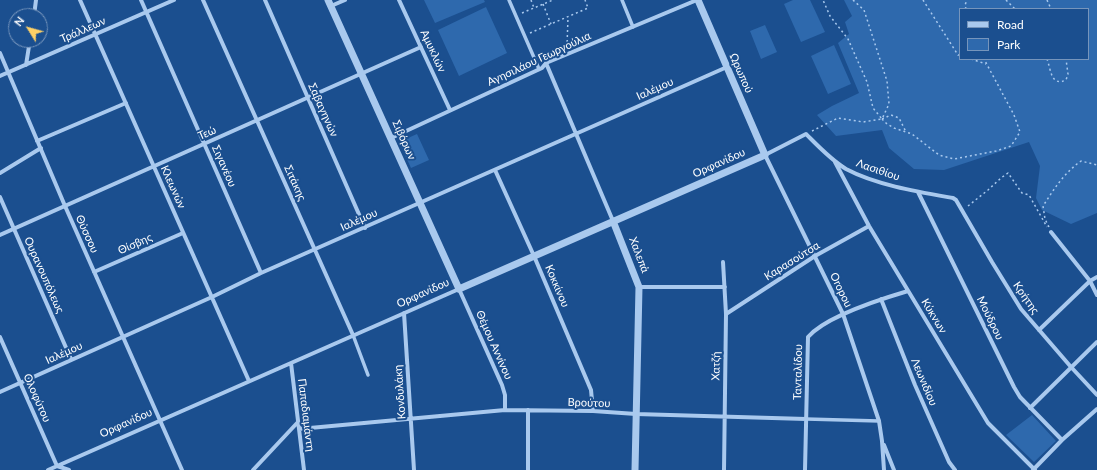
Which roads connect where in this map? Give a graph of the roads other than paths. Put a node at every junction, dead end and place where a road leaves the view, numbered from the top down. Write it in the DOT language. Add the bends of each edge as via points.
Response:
graph roads {
  1 [pos="80,0"];
  2 [pos="141,0"];
  3 [pos="174,0"];
  4 [pos="203,0"];
  5 [pos="265,0"];
  6 [pos="345,0"];
  7 [pos="400,0"];
  8 [pos="509,0"];
  9 [pos="622,0"];
  10 [pos="697,0"];
  11 [pos="330,3"];
  12 [pos="146,12"];
  13 [pos="633,27"];
  14 [pos="95,34"];
  15 [pos="421,47"];
  16 [pos="29,48"];
  17 [pos="0,53"];
  18 [pos="546,63"];
  19 [pos="26,65"];
  20 [pos="727,67"];
  21 [pos="539,69"];
  22 [pos="8,73"];
  23 [pos="362,74"];
  24 [pos="0,76"];
  25 [pos="308,98"];
  26 [pos="126,102"];
  27 [pos="450,110"];
  28 [pos="257,120"];
  29 [pos="576,134"];
  30 [pos="806,134"];
  31 [pos="391,138"];
  32 [pos="37,140"];
  33 [pos="204,144"];
  34 [pos="41,148"];
  35 [pos="765,155"];
  36 [pos="834,160"];
  37 [pos="154,166"];
  38 [pos="495,170"];
  39 [pos="0,173"];
  40 [pos="918,192"];
  41 [pos="0,197"];
  42 [pos="956,200"];
  43 [pos="420,203"];
  44 [pos="65,206"];
  45 [pos="613,221"];
  46 [pos="869,226"];
  47 [pos="365,228"];
  48 [pos="14,229"];
  49 [pos="1051,232"];
  50 [pos="184,233"];
  51 [pos="0,235"];
  52 [pos="315,250"];
  53 [pos="534,256"];
  54 [pos="814,256"];
  55 [pos="723,262"];
  56 [pos="94,272"];
  57 [pos="262,273"];
  58 [pos="1097,277"];
  59 [pos="1090,281"];
  60 [pos="639,287"];
  61 [pos="725,287"];
  62 [pos="459,289"];
  63 [pos="908,291"];
  64 [pos="1097,295"];
  65 [pos="212,297"];
  66 [pos="881,299"];
  67 [pos="404,313"];
  68 [pos="726,314"];
  69 [pos="843,314"];
  70 [pos="1039,330"];
  71 [pos="353,336"];
  72 [pos="0,337"];
  73 [pos="122,337"];
  74 [pos="1097,342"];
  75 [pos="71,359"];
  76 [pos="291,363"];
  77 [pos="1071,368"];
  78 [pos="368,375"];
  79 [pos="249,381"];
  80 [pos="20,382"];
  81 [pos="0,392"];
  82 [pos="1097,395"];
  83 [pos="1030,408"];
  84 [pos="505,410"];
  85 [pos="528,410"];
  86 [pos="1097,410"];
  87 [pos="593,411"];
  88 [pos="636,414"];
  89 [pos="724,416"];
  90 [pos="410,418"];
  91 [pos="806,419"];
  92 [pos="160,421"];
  93 [pos="879,421"];
  94 [pos="298,422"];
  95 [pos="299,429"];
  96 [pos="1062,440"];
  97 [pos="882,441"];
  98 [pos="57,466"];
  99 [pos="48,470"];
  100 [pos="69,470"];
  101 [pos="182,470"];
  102 [pos="253,470"];
  103 [pos="304,470"];
  104 [pos="414,470"];
  105 [pos="528,470"];
  106 [pos="635,470"];
  107 [pos="724,470"];
  108 [pos="805,470"];
  109 [pos="884,470"];
  110 [pos="894,470"];
  111 [pos="955,470"];
  112 [pos="1034,470"];
  1 -- 14 [label="street, Κλεωνών"];
  2 -- 12 [label="street, Σιγανέου"];
  3 -- 12 [label="street, Τράλλεων"];
  4 -- 28 [label="street, Σιτάκης"];
  5 -- 25 [label="street, Σαβαγηνών"];
  6 -- 11 [label="street"];
  7 -- 15 [label="street, Αμυκλών"];
  8 -- 21 [label="street"];
  9 -- 13 [label="street"];
  10 -- 13 [label="street, Αγησιλάου Γεωργούλια"];
  10 -- 20 [label="street, Ωρωπού"];
  11 -- 23 [label="street, Σιβόρων"];
  12 -- 14 [label="street, Τράλλεων"];
  12 -- 33 [label="street, Σιγανέου"];
  13 -- 18 [label="street, Αγησιλάου Γεωργούλια"];
  14 -- 19 [label="street, Τράλλεων"];
  14 -- 26 [label="street, Κλεωνών"];
  15 -- 23 [label="street, Τεώ"];
  15 -- 27 [label="street, Αμυκλών"];
  16 -- 19 [label="street"];
  17 -- 22 [label="street, Θύσσου"];
  18 -- 21 [label="street, Αγησιλάου Γεωργούλια"];
  18 -- 29 [label="street, Χαλεπά"];
  19 -- 22 [label="street, Τράλλεων"];
  20 -- 29 [label="street, Ιαλέμου"];
  20 -- 35 [label="street, Ωρωπού"];
  21 -- 27 [label="street, Αγησιλάου Γεωργούλια"];
  22 -- 24 [label="street, Τράλλεων"];
  22 -- 32 [label="street, Θύσσου"];
  23 -- 25 [label="street, Τεώ"];
  23 -- 31 [label="street, Σιβόρων"];
  25 -- 28 [label="street, Τεώ"];
  25 -- 47 [label="street, Σαβαγηνών"];
  26 -- 32 [label="street"];
  26 -- 37 [label="street, Κλεωνών"];
  27 -- 31 [label="street, Αγησιλάου Γεωργούλια"];
  28 -- 33 [label="street, Τεώ"];
  28 -- 52 [label="street, Σιτάκης"];
  29 -- 38 [label="street, Ιαλέμου"];
  29 -- 45 [label="street, Χαλεπά"];
  30 -- 35 [label="street, Ορφανίδου"];
  30 -- 36 [label="street, Λασιθίου"];
  31 -- 43 [label="street, Σιβόρων"];
  32 -- 34 [label="street, Θύσσου"];
  33 -- 37 [label="street, Τεώ"];
  33 -- 57 [label="street, Σιγανέου"];
  34 -- 39 [label="street"];
  34 -- 44 [label="street, Θύσσου"];
  35 -- 45 [label="street, Ορφανίδου"];
  35 -- 54 [label="street, Oropou"];
  36 -- 40 [label="street, Λασιθίου" via="868,178"];
  36 -- 46 [label="street, Κύκνων"];
  37 -- 44 [label="street, Τεώ"];
  37 -- 50 [label="street, Κλεωνών"];
  38 -- 43 [label="street, Ιαλέμου"];
  38 -- 53 [label="street, Κοκκίνου"];
  40 -- 42 [label="street, Λασιθίου"];
  40 -- 83 [label="street, Μούδρου" via="1014,387"];
  41 -- 48 [label="street, Ουρανουπόλεως"];
  42 -- 70 [label="street, Κρήτης" via="1021,309"];
  43 -- 47 [label="street, Ιαλέμου"];
  43 -- 62 [label="street, Σιβόρων"];
  44 -- 48 [label="street, Τεώ"];
  44 -- 56 [label="street, Θύσσου"];
  45 -- 53 [label="street, Ορφανίδου"];
  45 -- 60 [label="street, Χαλεπά"];
  46 -- 54 [label="street, Καρασούτσα"];
  46 -- 63 [label="street, Κύκνων"];
  47 -- 52 [label="street, Ιαλέμου"];
  48 -- 51 [label="street, Τεώ"];
  48 -- 75 [label="street, Ουρανουπόλεως"];
  49 -- 59 [label="street"];
  50 -- 56 [label="street, Θίσβης"];
  50 -- 65 [label="street, Κλεωνών"];
  52 -- 57 [label="street, Ιαλέμου"];
  52 -- 71 [label="street, Σιτάκης"];
  53 -- 62 [label="street, Ορφανίδου"];
  53 -- 87 [label="street, Κοκκίνου" via="591,390"];
  54 -- 68 [label="street, Καρασούτσα"];
  54 -- 69 [label="street, Oropou"];
  55 -- 61 [label="street, Χατζή"];
  56 -- 73 [label="street, Θύσσου"];
  57 -- 65 [label="street, Ιαλέμου"];
  58 -- 59 [label="street"];
  59 -- 64 [label="street"];
  59 -- 70 [label="street"];
  60 -- 61 [label="street"];
  60 -- 88 [label="street, Χαλεπά"];
  61 -- 68 [label="street, Χατζή"];
  62 -- 67 [label="street, Ορφανίδου"];
  62 -- 84 [label="street, Θέμου Αννίνου" via="502,385"];
  63 -- 66 [label="street, Τανταλίδου"];
  63 -- 112 [label="street, Κύκνων" via="988,423"];
  65 -- 73 [label="street, Ιαλέμου"];
  65 -- 79 [label="street, Κλεωνών"];
  66 -- 69 [label="street, Τανταλίδου"];
  66 -- 111 [label="street, Λεωνιδίου" via="915,385 949,462"];
  67 -- 71 [label="street, Ορφανίδου"];
  67 -- 90 [label="street, Κονδυλάκη"];
  68 -- 89 [label="street, Χατζή"];
  69 -- 91 [label="street, Τανταλίδου" via="814,330 808,337"];
  69 -- 93 [label="street, Oropou"];
  70 -- 77 [label="street, Κρήτης"];
  71 -- 76 [label="street, Ορφανίδου"];
  71 -- 78 [label="street, Σιτάκης"];
  72 -- 80 [label="street, Ολοφύτου"];
  73 -- 75 [label="street, Ιαλέμου"];
  73 -- 92 [label="street, Θύσσου"];
  74 -- 77 [label="street"];
  75 -- 80 [label="street, Ιαλέμου"];
  76 -- 79 [label="street, Ορφανίδου"];
  76 -- 94 [label="street, Παπαδιαμάντη"];
  77 -- 82 [label="street, Κρήτης"];
  77 -- 83 [label="street"];
  79 -- 92 [label="street, Ορφανίδου"];
  80 -- 81 [label="street, Ιαλέμου"];
  80 -- 98 [label="street, Ολοφύτου"];
  83 -- 96 [label="street, Μούδρου"];
  84 -- 85 [label="street, Βρούτου"];
  84 -- 90 [label="street, Βρούτου"];
  85 -- 87 [label="street, Βρούτου"];
  85 -- 105 [label="street"];
  86 -- 96 [label="street"];
  87 -- 88 [label="street, Βρούτου"];
  88 -- 89 [label="street, Βρούτου"];
  88 -- 106 [label="street, Χαλεπά"];
  89 -- 91 [label="street, Βρούτου"];
  89 -- 107 [label="street, Χατζή"];
  90 -- 95 [label="street, Βρούτου"];
  90 -- 104 [label="street, Κονδυλάκη"];
  91 -- 93 [label="street, Βρούτου"];
  91 -- 108 [label="street, Τανταλίδου"];
  92 -- 98 [label="street, Ορφανίδου"];
  92 -- 101 [label="street, Θύσσου"];
  93 -- 97 [label="street, Oropou"];
  94 -- 95 [label="street, Παπαδιαμάντη"];
  94 -- 102 [label="street"];
  95 -- 103 [label="street, Παπαδιαμάντη"];
  96 -- 112 [label="street"];
  97 -- 109 [label="street"];
  97 -- 110 [label="street"];
  98 -- 99 [label="street, Ορφανίδου"];
  98 -- 100 [label="street"];
}
